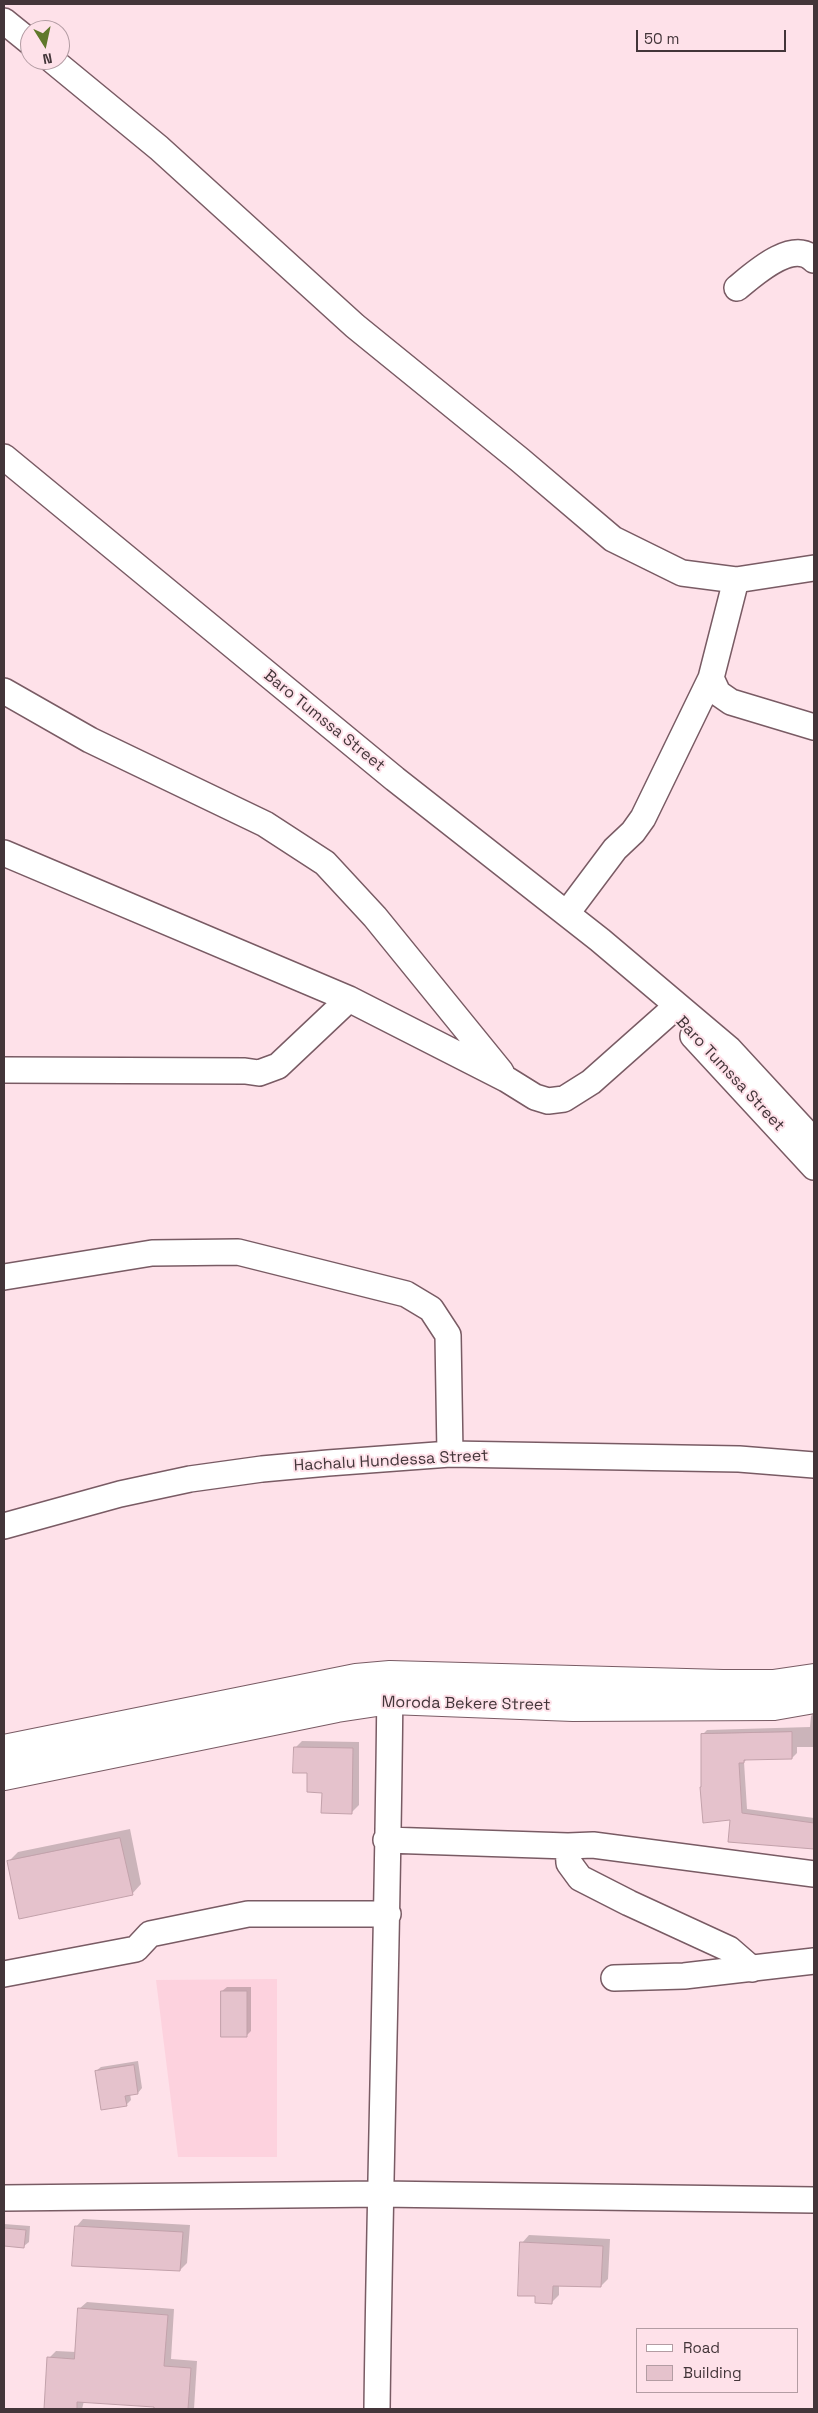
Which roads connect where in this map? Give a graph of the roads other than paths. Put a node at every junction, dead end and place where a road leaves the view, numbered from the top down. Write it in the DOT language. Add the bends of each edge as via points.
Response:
graph roads {
  1 [pos="4,20"];
  2 [pos="20,34"];
  3 [pos="64,70"];
  4 [pos="814,260"];
  5 [pos="737,288"];
  6 [pos="4,457"];
  7 [pos="14,472"];
  8 [pos="814,568"];
  9 [pos="736,580"];
  10 [pos="711,678"];
  11 [pos="4,692"];
  12 [pos="814,727"];
  13 [pos="4,853"];
  14 [pos="567,913"];
  15 [pos="647,980"];
  16 [pos="348,999"];
  17 [pos="671,1011"];
  18 [pos="4,1070"];
  19 [pos="506,1079"];
  20 [pos="814,1141"];
  21 [pos="814,1167"];
  22 [pos="4,1277"];
  23 [pos="450,1454"];
  24 [pos="814,1465"];
  25 [pos="4,1526"];
  26 [pos="814,1678"];
  27 [pos="390,1687"];
  28 [pos="773,1695"];
  29 [pos="814,1699"];
  30 [pos="4,1749"];
  31 [pos="4,1776"];
  32 [pos="386,1840"];
  33 [pos="568,1846"];
  34 [pos="814,1874"];
  35 [pos="388,1914"];
  36 [pos="814,1961"];
  37 [pos="752,1969"];
  38 [pos="4,1974"];
  39 [pos="614,1978"];
  40 [pos="380,2194"];
  41 [pos="4,2198"];
  42 [pos="814,2200"];
  43 [pos="377,2409"];
  1 -- 2 [label="street"];
  3 -- 9 [label="street" via="159,148 355,326 613,539 682,573"];
  4 -- 5 [label="street" via="811,256 789,253 759,270"];
  6 -- 7 [label="street, Baro Tumssa Street"];
  7 -- 14 [label="street, Baro Tumssa Street"];
  8 -- 9 [label="street"];
  9 -- 10 [label="street"];
  10 -- 12 [label="street" via="718,693 731,702"];
  10 -- 14 [label="street" via="643,818"];
  11 -- 19 [label="street" via="90,740 265,824 325,864 375,917"];
  13 -- 16 [label="street"];
  14 -- 15 [label="street, Baro Tumssa Street"];
  15 -- 17 [label="street, Baro Tumssa Street"];
  15 -- 20 [label="street, Baro Tumssa Street" via="729,1049"];
  16 -- 18 [label="street" via="278,1066 259,1073"];
  16 -- 19 [label="street"];
  17 -- 19 [label="street" via="591,1082 564,1099 535,1098"];
  17 -- 21 [label="street, Baro Tumssa Street"];
  22 -- 23 [label="street" via="152,1253 238,1252 406,1294 431,1310 448,1335"];
  23 -- 24 [label="street, Hachalu Hundessa Street" via="739,1459"];
  23 -- 25 [label="street, Hachalu Hundessa Street" via="262,1469 190,1479 120,1494"];
  26 -- 28 [label="highway, Moroda Bekere Street"];
  27 -- 28 [label="highway, Moroda Bekere Street" via="574,1707"];
  27 -- 30 [label="highway, Moroda Bekere Street" via="334,1682"];
  27 -- 31 [label="highway, Moroda Bekere Street" via="327,1710"];
  27 -- 32 [label="street"];
  28 -- 29 [label="highway, Moroda Bekere Street"];
  32 -- 33 [label="street"];
  32 -- 35 [label="street"];
  33 -- 34 [label="street" via="593,1845"];
  33 -- 37 [label="street" via="569,1863 580,1878 729,1949"];
  35 -- 38 [label="street" via="248,1914 150,1934 136,1950"];
  35 -- 40 [label="street"];
  36 -- 37 [label="street"];
  37 -- 39 [label="street" via="684,1976"];
  40 -- 41 [label="street"];
  40 -- 42 [label="street"];
  40 -- 43 [label="street"];
}
